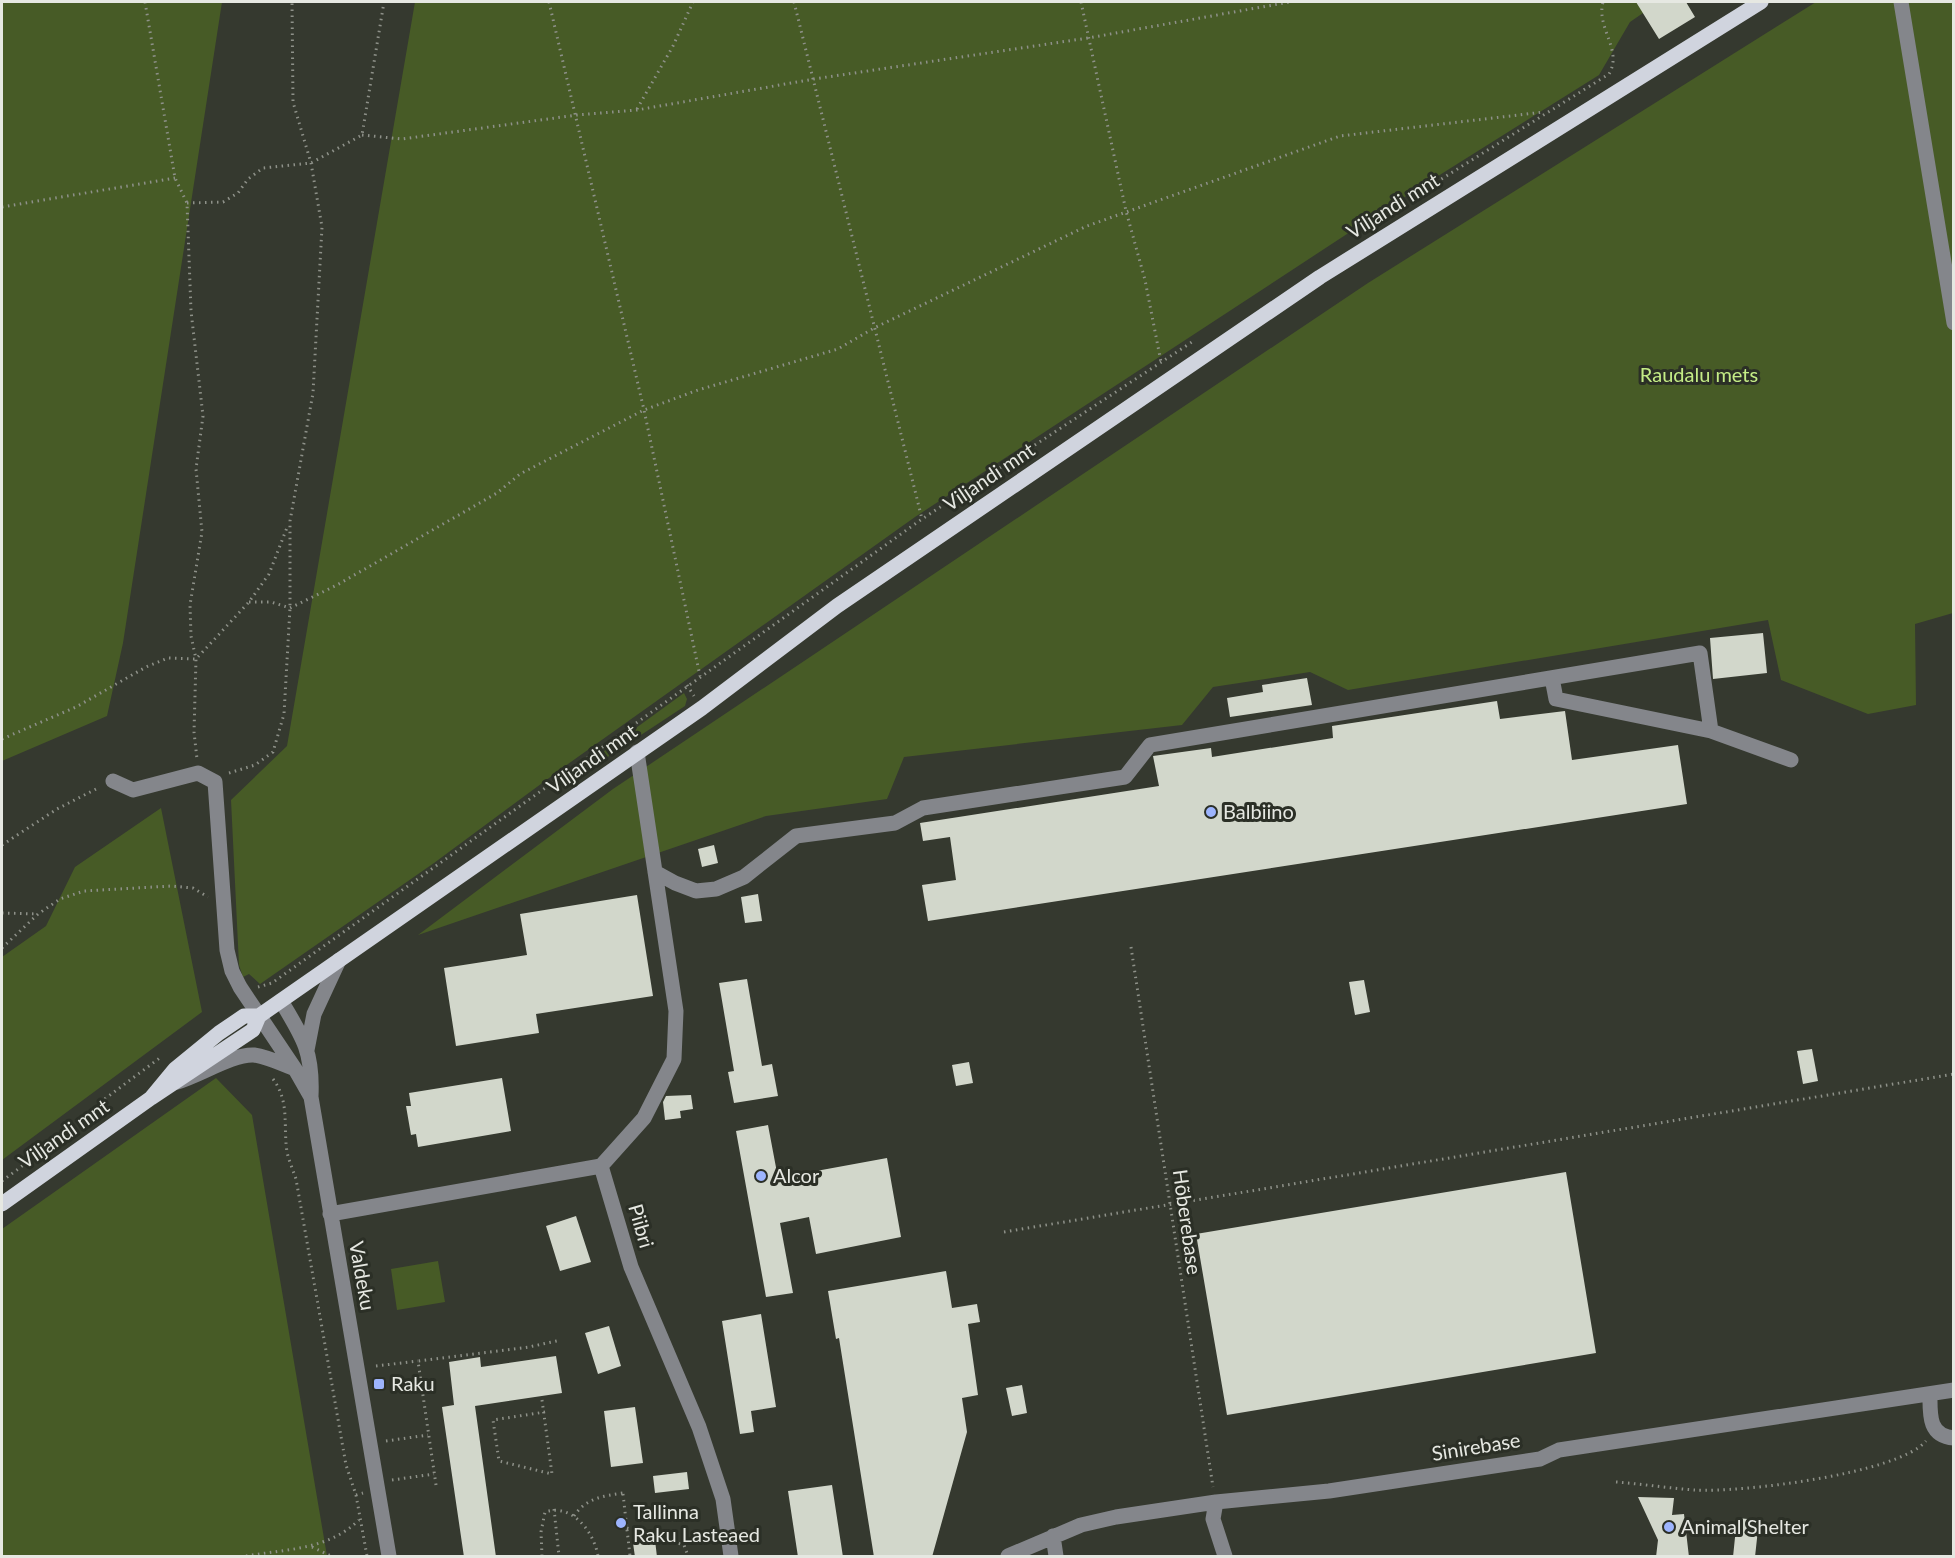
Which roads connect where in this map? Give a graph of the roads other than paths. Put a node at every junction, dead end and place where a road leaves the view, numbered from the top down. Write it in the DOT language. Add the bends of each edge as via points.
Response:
graph roads {
  1 [pos="1761,2"];
  2 [pos="1901,2"];
  3 [pos="1953,322"];
  4 [pos="1551,678"];
  5 [pos="1711,731"];
  6 [pos="638,752"];
  7 [pos="1791,760"];
  8 [pos="113,781"];
  9 [pos="655,872"];
  10 [pos="339,960"];
  11 [pos="281,1001"];
  12 [pos="259,1016"];
  13 [pos="307,1050"];
  14 [pos="296,1069"];
  15 [pos="177,1082"];
  16 [pos="311,1097"];
  17 [pos="151,1098"];
  18 [pos="602,1166"];
  19 [pos="2,1204"];
  20 [pos="330,1214"];
  21 [pos="1953,1390"];
  22 [pos="1930,1394"];
  23 [pos="1953,1438"];
  24 [pos="1216,1502"];
  25 [pos="1053,1536"];
  26 [pos="389,1557"];
  27 [pos="731,1557"];
  28 [pos="1008,1557"];
  29 [pos="1056,1557"];
  30 [pos="1225,1557"];
  1 -- 6 [label="main road, Viljandi mnt" via="1320,277 837,606"];
  2 -- 3 [label="street"];
  4 -- 5 [label="street" via="1556,699"];
  4 -- 5 [label="street" via="1700,653"];
  4 -- 9 [label="street" via="1150,745 1125,777 923,807 895,824 796,836 744,877 716,889 696,891"];
  5 -- 7 [label="street"];
  6 -- 9 [label="street"];
  6 -- 10 [label="main road, Viljandi mnt"];
  8 -- 12 [label="street, Valdeku" via="133,790 198,773 215,782 227,950 240,987"];
  9 -- 18 [label="street" via="676,1011 675,1059 645,1118"];
  10 -- 11 [label="main road, Viljandi mnt"];
  10 -- 13 [label="street" via="314,1014"];
  11 -- 12 [label="main road, Viljandi mnt"];
  11 -- 13 [label="street"];
  12 -- 14 [label="street, Valdeku"];
  12 -- 15 [label="main road, Viljandi mnt" via="253,1030"];
  12 -- 17 [label="main road, Viljandi mnt" via="244,1016 219,1034 175,1069"];
  13 -- 16 [label="street" via="312,1068"];
  14 -- 15 [label="street" via="249,1055"];
  14 -- 16 [label="street, Valdeku"];
  15 -- 17 [label="main road, Viljandi mnt"];
  16 -- 20 [label="street, Valdeku"];
  17 -- 19 [label="main road, Viljandi mnt"];
  18 -- 20 [label="street"];
  18 -- 27 [label="street, Piibri" via="630,1266 699,1427 723,1499"];
  20 -- 26 [label="street, Valdeku"];
  21 -- 22 [label="street, Sinirebase"];
  22 -- 23 [label="street" via="1933,1426 1943,1436"];
  22 -- 24 [label="street, Sinirebase" via="1561,1457 1329,1491"];
  24 -- 25 [label="street, Sinirebase" via="1116,1517"];
  24 -- 30 [label="street" via="1213,1519"];
  25 -- 28 [label="street, Sinirebase"];
  25 -- 29 [label="street"];
}
